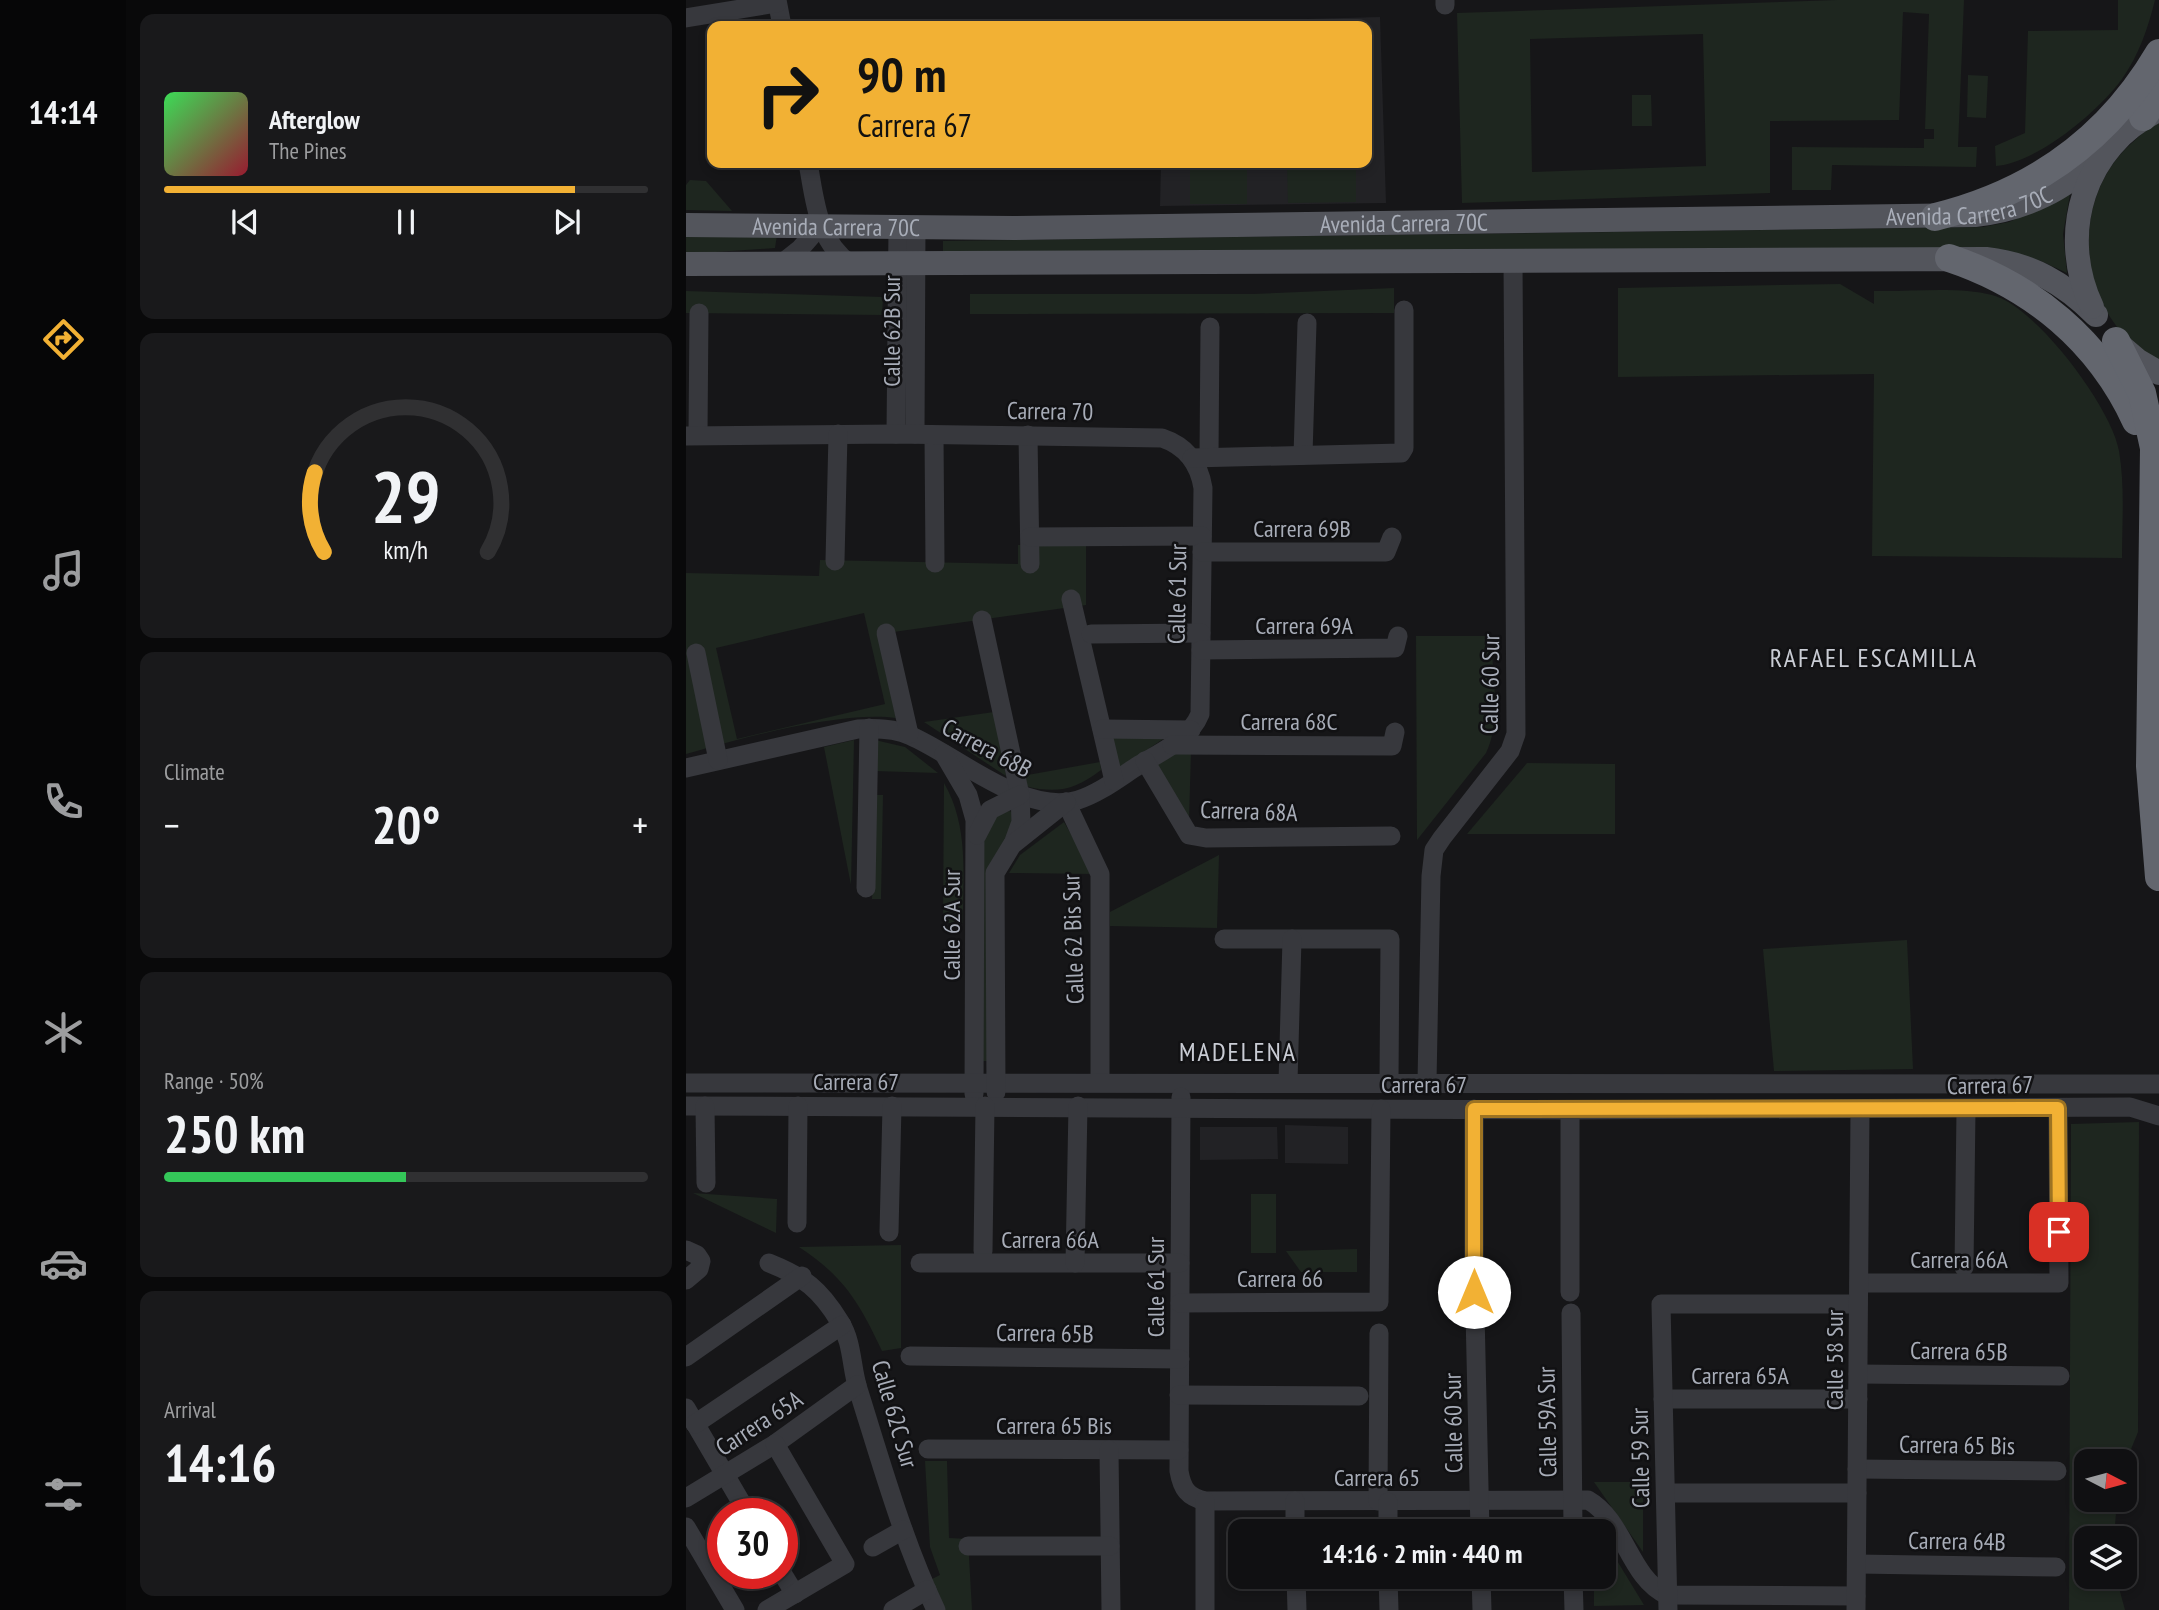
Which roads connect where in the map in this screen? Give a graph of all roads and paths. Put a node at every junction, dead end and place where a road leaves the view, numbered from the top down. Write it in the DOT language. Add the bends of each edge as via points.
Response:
graph roads {
  1 [pos="777,2"];
  2 [pos="686,18"];
  3 [pos="781,21"];
  4 [pos="2159,53"];
  5 [pos="2159,93"];
  6 [pos="2151,113"];
  7 [pos="2103,155"];
  8 [pos="809,168"];
  9 [pos="1935,217"];
  10 [pos="686,225"];
  11 [pos="820,226"];
  12 [pos="907,227"];
  13 [pos="1949,258"];
  14 [pos="1513,261"];
  15 [pos="686,264"];
  16 [pos="781,264"];
  17 [pos="852,265"];
  18 [pos="907,265"];
  19 [pos="1405,310"];
  20 [pos="699,313"];
  21 [pos="2096,315"];
  22 [pos="1307,323"];
  23 [pos="1209,327"];
  24 [pos="2116,341"];
  25 [pos="2159,373"];
  26 [pos="838,434"];
  27 [pos="692,435"];
  28 [pos="915,435"];
  29 [pos="1028,435"];
  30 [pos="1303,455"];
  31 [pos="1200,458"];
  32 [pos="2154,477"];
  33 [pos="1030,537"];
  34 [pos="1392,537"];
  35 [pos="1202,544"];
  36 [pos="835,561"];
  37 [pos="935,562"];
  38 [pos="1030,564"];
  39 [pos="1071,599"];
  40 [pos="982,620"];
  41 [pos="886,633"];
  42 [pos="1091,634"];
  43 [pos="1398,636"];
  44 [pos="1201,642"];
  45 [pos="696,653"];
  46 [pos="869,728"];
  47 [pos="1102,729"];
  48 [pos="1191,730"];
  49 [pos="1395,732"];
  50 [pos="909,734"];
  51 [pos="1172,745"];
  52 [pos="943,753"];
  53 [pos="718,761"];
  54 [pos="1145,761"];
  55 [pos="686,768"];
  56 [pos="1114,781"];
  57 [pos="1020,795"];
  58 [pos="1066,802"];
  59 [pos="1391,836"];
  60 [pos="976,838"];
  61 [pos="1012,845"];
  62 [pos="2159,877"];
  63 [pos="866,888"];
  64 [pos="1224,939"];
  65 [pos="1292,939"];
  66 [pos="975,1081"];
  67 [pos="995,1081"];
  68 [pos="1100,1081"];
  69 [pos="1181,1082"];
  70 [pos="1288,1082"];
  71 [pos="1392,1082"];
  72 [pos="1427,1082"];
  73 [pos="686,1083"];
  74 [pos="2159,1084"];
  75 [pos="696,1106"];
  76 [pos="798,1106"];
  77 [pos="892,1106"];
  78 [pos="985,1106"];
  79 [pos="1078,1106"];
  80 [pos="1181,1108"];
  81 [pos="2058,1108"];
  82 [pos="1389,1109"];
  83 [pos="1474,1109"];
  84 [pos="1570,1110"];
  85 [pos="1860,1110"];
  86 [pos="1966,1110"];
  87 [pos="2159,1116"];
  88 [pos="706,1183"];
  89 [pos="797,1223"];
  90 [pos="889,1232"];
  91 [pos="686,1250"];
  92 [pos="983,1251"];
  93 [pos="769,1263"];
  94 [pos="1075,1263"];
  95 [pos="1180,1263"];
  96 [pos="920,1264"];
  97 [pos="1964,1267"];
  98 [pos="692,1274"];
  99 [pos="802,1276"];
  100 [pos="1859,1283"];
  101 [pos="1474,1292"];
  102 [pos="1570,1292"];
  103 [pos="1180,1303"];
  104 [pos="1858,1304"];
  105 [pos="1475,1313"];
  106 [pos="1571,1313"];
  107 [pos="842,1325"];
  108 [pos="1379,1333"];
  109 [pos="909,1356"];
  110 [pos="686,1357"];
  111 [pos="1180,1359"];
  112 [pos="1858,1374"];
  113 [pos="2060,1376"];
  114 [pos="857,1385"];
  115 [pos="1179,1395"];
  116 [pos="1359,1396"];
  117 [pos="1663,1399"];
  118 [pos="1858,1399"];
  119 [pos="691,1416"];
  120 [pos="775,1444"];
  121 [pos="928,1449"];
  122 [pos="1109,1450"];
  123 [pos="1179,1450"];
  124 [pos="1857,1469"];
  125 [pos="2057,1471"];
  126 [pos="725,1475"];
  127 [pos="1185,1491"];
  128 [pos="1666,1493"];
  129 [pos="1857,1493"];
  130 [pos="686,1498"];
  131 [pos="739,1498"];
  132 [pos="1573,1499"];
  133 [pos="1479,1500"];
  134 [pos="1205,1501"];
  135 [pos="1295,1501"];
  136 [pos="1383,1502"];
  137 [pos="1295,1519"];
  138 [pos="1386,1519"];
  139 [pos="1480,1519"];
  140 [pos="1573,1519"];
  141 [pos="686,1527"];
  142 [pos="902,1530"];
  143 [pos="968,1546"];
  144 [pos="1110,1546"];
  145 [pos="873,1547"];
  146 [pos="1857,1564"];
  147 [pos="2056,1567"];
  148 [pos="791,1589"];
  149 [pos="1296,1589"];
  150 [pos="1388,1589"];
  151 [pos="1481,1589"];
  152 [pos="1573,1589"];
  153 [pos="927,1590"];
  154 [pos="794,1594"];
  155 [pos="1667,1602"];
  156 [pos="1762,1603"];
  157 [pos="1856,1603"];
  158 [pos="735,1610"];
  159 [pos="767,1610"];
  160 [pos="892,1610"];
  161 [pos="936,1610"];
  162 [pos="1111,1610"];
  163 [pos="1205,1610"];
  164 [pos="1297,1610"];
  165 [pos="1389,1610"];
  166 [pos="1482,1610"];
  167 [pos="1574,1610"];
  1 -- 2 [label="street"];
  1 -- 3 [label="street"];
  4 -- 9 [label="highway" via="2122,108 2069,158 2006,195"];
  5 -- 6 [label="highway"];
  6 -- 7 [label="main road, Avenida Carrera 70C"];
  7 -- 9 [label="main road, Avenida Carrera 70C" via="2071,182 2020,208"];
  7 -- 21 [label="main road" via="2082,198 2076,234 2079,270"];
  8 -- 11 [label="street"];
  9 -- 12 [label="main road, Avenida Carrera 70C"];
  10 -- 11 [label="main road, Avenida Carrera 70C"];
  11 -- 12 [label="main road, Avenida Carrera 70C"];
  11 -- 16 [label="street"];
  11 -- 17 [label="street" via="835,250"];
  12 -- 18 [label="street, Calle 62B Sur"];
  13 -- 14 [label="main road, Avenida Carrera 70C"];
  13 -- 21 [label="main road, Avenida Carrera 70C" via="2020,264 2063,286"];
  13 -- 32 [label="highway" via="2016,286 2082,339 2130,409"];
  14 -- 18 [label="main road, Avenida Carrera 70C"];
  14 -- 72 [label="street, Calle 60 Sur" via="1516,734 1510,751 1434,850"];
  15 -- 16 [label="main road, Avenida Carrera 70C"];
  16 -- 17 [label="main road, Avenida Carrera 70C"];
  17 -- 18 [label="main road, Avenida Carrera 70C"];
  18 -- 28 [label="street, Calle 62B Sur"];
  19 -- 30 [label="street" via="1404,448 1393,456"];
  20 -- 27 [label="street"];
  21 -- 24 [label="main road"];
  22 -- 30 [label="street"];
  23 -- 31 [label="street, Calle 61 Sur"];
  24 -- 25 [label="main road"];
  24 -- 32 [label="highway" via="2148,413"];
  26 -- 27 [label="street, Carrera 70"];
  26 -- 28 [label="street, Carrera 70"];
  26 -- 36 [label="street"];
  28 -- 29 [label="street, Carrera 70"];
  28 -- 37 [label="street, Calle 62B Sur"];
  29 -- 31 [label="street, Carrera 70" via="1162,438"];
  29 -- 33 [label="street"];
  30 -- 31 [label="street"];
  31 -- 35 [label="street, Calle 61 Sur"];
  32 -- 62 [label="highway" via="2150,766"];
  33 -- 35 [label="street, Carrera 69B"];
  33 -- 38 [label="street"];
  34 -- 35 [label="street, Carrera 69B" via="1386,552"];
  35 -- 44 [label="street, Calle 61 Sur"];
  39 -- 47 [label="street"];
  40 -- 57 [label="street"];
  41 -- 50 [label="street"];
  42 -- 44 [label="street, Carrera 69A"];
  43 -- 44 [label="street, Carrera 69A" via="1395,649"];
  44 -- 48 [label="street, Calle 61 Sur" via="1200,714"];
  45 -- 53 [label="street"];
  46 -- 50 [label="street"];
  46 -- 53 [label="street"];
  46 -- 63 [label="street"];
  47 -- 48 [label="street"];
  47 -- 56 [label="street"];
  48 -- 51 [label="street, Carrera 68B"];
  49 -- 51 [label="street, Carrera 68C" via="1392,746"];
  50 -- 52 [label="street, Carrera 68B"];
  51 -- 54 [label="street, Carrera 68B"];
  52 -- 57 [label="street, Carrera 68B"];
  52 -- 60 [label="street, Calle 62A Sur" via="968,795"];
  53 -- 55 [label="street"];
  54 -- 56 [label="street, Carrera 68B"];
  54 -- 59 [label="street, Carrera 68A" via="1189,835"];
  56 -- 58 [label="street, Carrera 68B"];
  57 -- 58 [label="street, Carrera 68B"];
  57 -- 60 [label="street" via="990,810"];
  57 -- 61 [label="street" via="1021,822"];
  58 -- 61 [label="street, Calle 62A Sur"];
  58 -- 68 [label="street, Calle 62 Bis Sur" via="1100,874"];
  60 -- 66 [label="street, Calle 62A Sur"];
  61 -- 67 [label="street, Calle 62A Sur" via="999,862 994,884"];
  64 -- 65 [label="street"];
  65 -- 70 [label="street"];
  65 -- 71 [label="street" via="1390,939"];
  66 -- 67 [label="street, Carrera 67"];
  66 -- 73 [label="street, Carrera 67"];
  66 -- 78 [label="street, Calle 62A Sur"];
  67 -- 68 [label="street, Carrera 67"];
  67 -- 78 [label="street, Calle 62A Sur"];
  68 -- 69 [label="street, Carrera 67"];
  69 -- 70 [label="street, Carrera 67"];
  69 -- 80 [label="street, Calle 61 Sur"];
  70 -- 71 [label="street, Carrera 67"];
  71 -- 72 [label="street, Carrera 67"];
  71 -- 82 [label="street"];
  72 -- 74 [label="street, Carrera 67"];
  75 -- 76 [label="street, Carrera 67"];
  75 -- 88 [label="street"];
  76 -- 77 [label="street, Carrera 67"];
  76 -- 89 [label="street"];
  77 -- 78 [label="street, Carrera 67"];
  77 -- 90 [label="street"];
  78 -- 79 [label="street, Carrera 67"];
  78 -- 92 [label="street, Calle 62A Sur"];
  79 -- 80 [label="street, Carrera 67"];
  79 -- 94 [label="street"];
  80 -- 82 [label="street, Carrera 67"];
  80 -- 95 [label="street, Calle 61 Sur"];
  81 -- 86 [label="street, Carrera 67"];
  81 -- 87 [label="street, Carrera 67" via="2130,1107"];
  81 -- 100 [label="street, Carrera 66A" via="2059,1283"];
  82 -- 83 [label="street, Carrera 67"];
  82 -- 103 [label="street, Carrera 66" via="1380,1302"];
  83 -- 84 [label="street, Carrera 67"];
  83 -- 101 [label="street"];
  84 -- 85 [label="street, Carrera 67"];
  84 -- 102 [label="street"];
  85 -- 86 [label="street, Carrera 67"];
  85 -- 100 [label="street, Calle 58 Sur"];
  86 -- 97 [label="street"];
  91 -- 98 [label="street" via="701,1261"];
  93 -- 99 [label="street, Calle 62C Sur"];
  94 -- 95 [label="street, Carrera 66A"];
  94 -- 96 [label="street, Carrera 66A"];
  95 -- 103 [label="street, Calle 61 Sur"];
  99 -- 107 [label="street, Calle 62C Sur"];
  99 -- 110 [label="street"];
  100 -- 104 [label="street, Calle 58 Sur"];
  103 -- 111 [label="street, Calle 61 Sur"];
  104 -- 112 [label="street, Calle 58 Sur"];
  104 -- 117 [label="street, Calle 59 Sur" via="1661,1304"];
  105 -- 133 [label="street, Calle 60 Sur"];
  106 -- 132 [label="street, Calle 59A Sur"];
  107 -- 114 [label="street, Calle 62C Sur"];
  107 -- 119 [label="street"];
  108 -- 136 [label="street"];
  109 -- 111 [label="street, Carrera 65B"];
  111 -- 115 [label="street, Calle 61 Sur"];
  112 -- 113 [label="street, Carrera 65B"];
  112 -- 118 [label="street, Calle 58 Sur"];
  114 -- 120 [label="street, Carrera 65A"];
  114 -- 142 [label="street, Calle 62C Sur"];
  115 -- 116 [label="street"];
  115 -- 123 [label="street, Calle 61 Sur"];
  117 -- 118 [label="street, Carrera 65A"];
  117 -- 128 [label="street, Calle 59 Sur"];
  118 -- 124 [label="street, Calle 58 Sur"];
  119 -- 126 [label="street"];
  120 -- 126 [label="street, Carrera 65A"];
  120 -- 154 [label="street" via="845,1564"];
  121 -- 122 [label="street, Carrera 65 Bis"];
  122 -- 123 [label="street, Carrera 65 Bis"];
  122 -- 144 [label="street"];
  123 -- 127 [label="street, Calle 61 Sur"];
  124 -- 125 [label="street, Carrera 65 Bis"];
  124 -- 129 [label="street, Calle 58 Sur"];
  126 -- 130 [label="street, Carrera 65A"];
  126 -- 131 [label="street"];
  127 -- 134 [label="street, Carrera 65"];
  128 -- 129 [label="street"];
  128 -- 155 [label="street, Calle 59 Sur"];
  129 -- 146 [label="street, Calle 58 Sur"];
  132 -- 133 [label="street, Carrera 65"];
  132 -- 140 [label="street, Calle 59A Sur"];
  132 -- 155 [label="street" via="1588,1500 1605,1512 1651,1585"];
  133 -- 136 [label="street, Carrera 65"];
  133 -- 139 [label="street, Calle 60 Sur"];
  134 -- 135 [label="street, Carrera 65"];
  134 -- 163 [label="street"];
  135 -- 136 [label="street, Carrera 65"];
  135 -- 137 [label="street"];
  136 -- 138 [label="street"];
  141 -- 158 [label="street"];
  142 -- 145 [label="street"];
  142 -- 153 [label="street, Calle 62C Sur"];
  143 -- 144 [label="street"];
  144 -- 162 [label="street"];
  146 -- 147 [label="street, Carrera 64B"];
  146 -- 157 [label="street, Calle 58 Sur"];
  148 -- 154 [label="street"];
  149 -- 164 [label="street"];
  150 -- 165 [label="street"];
  151 -- 166 [label="street"];
  152 -- 167 [label="street"];
  153 -- 160 [label="street"];
  153 -- 161 [label="street, Calle 62C Sur"];
  154 -- 159 [label="street"];
  155 -- 156 [label="street"];
  156 -- 157 [label="street"];
}
